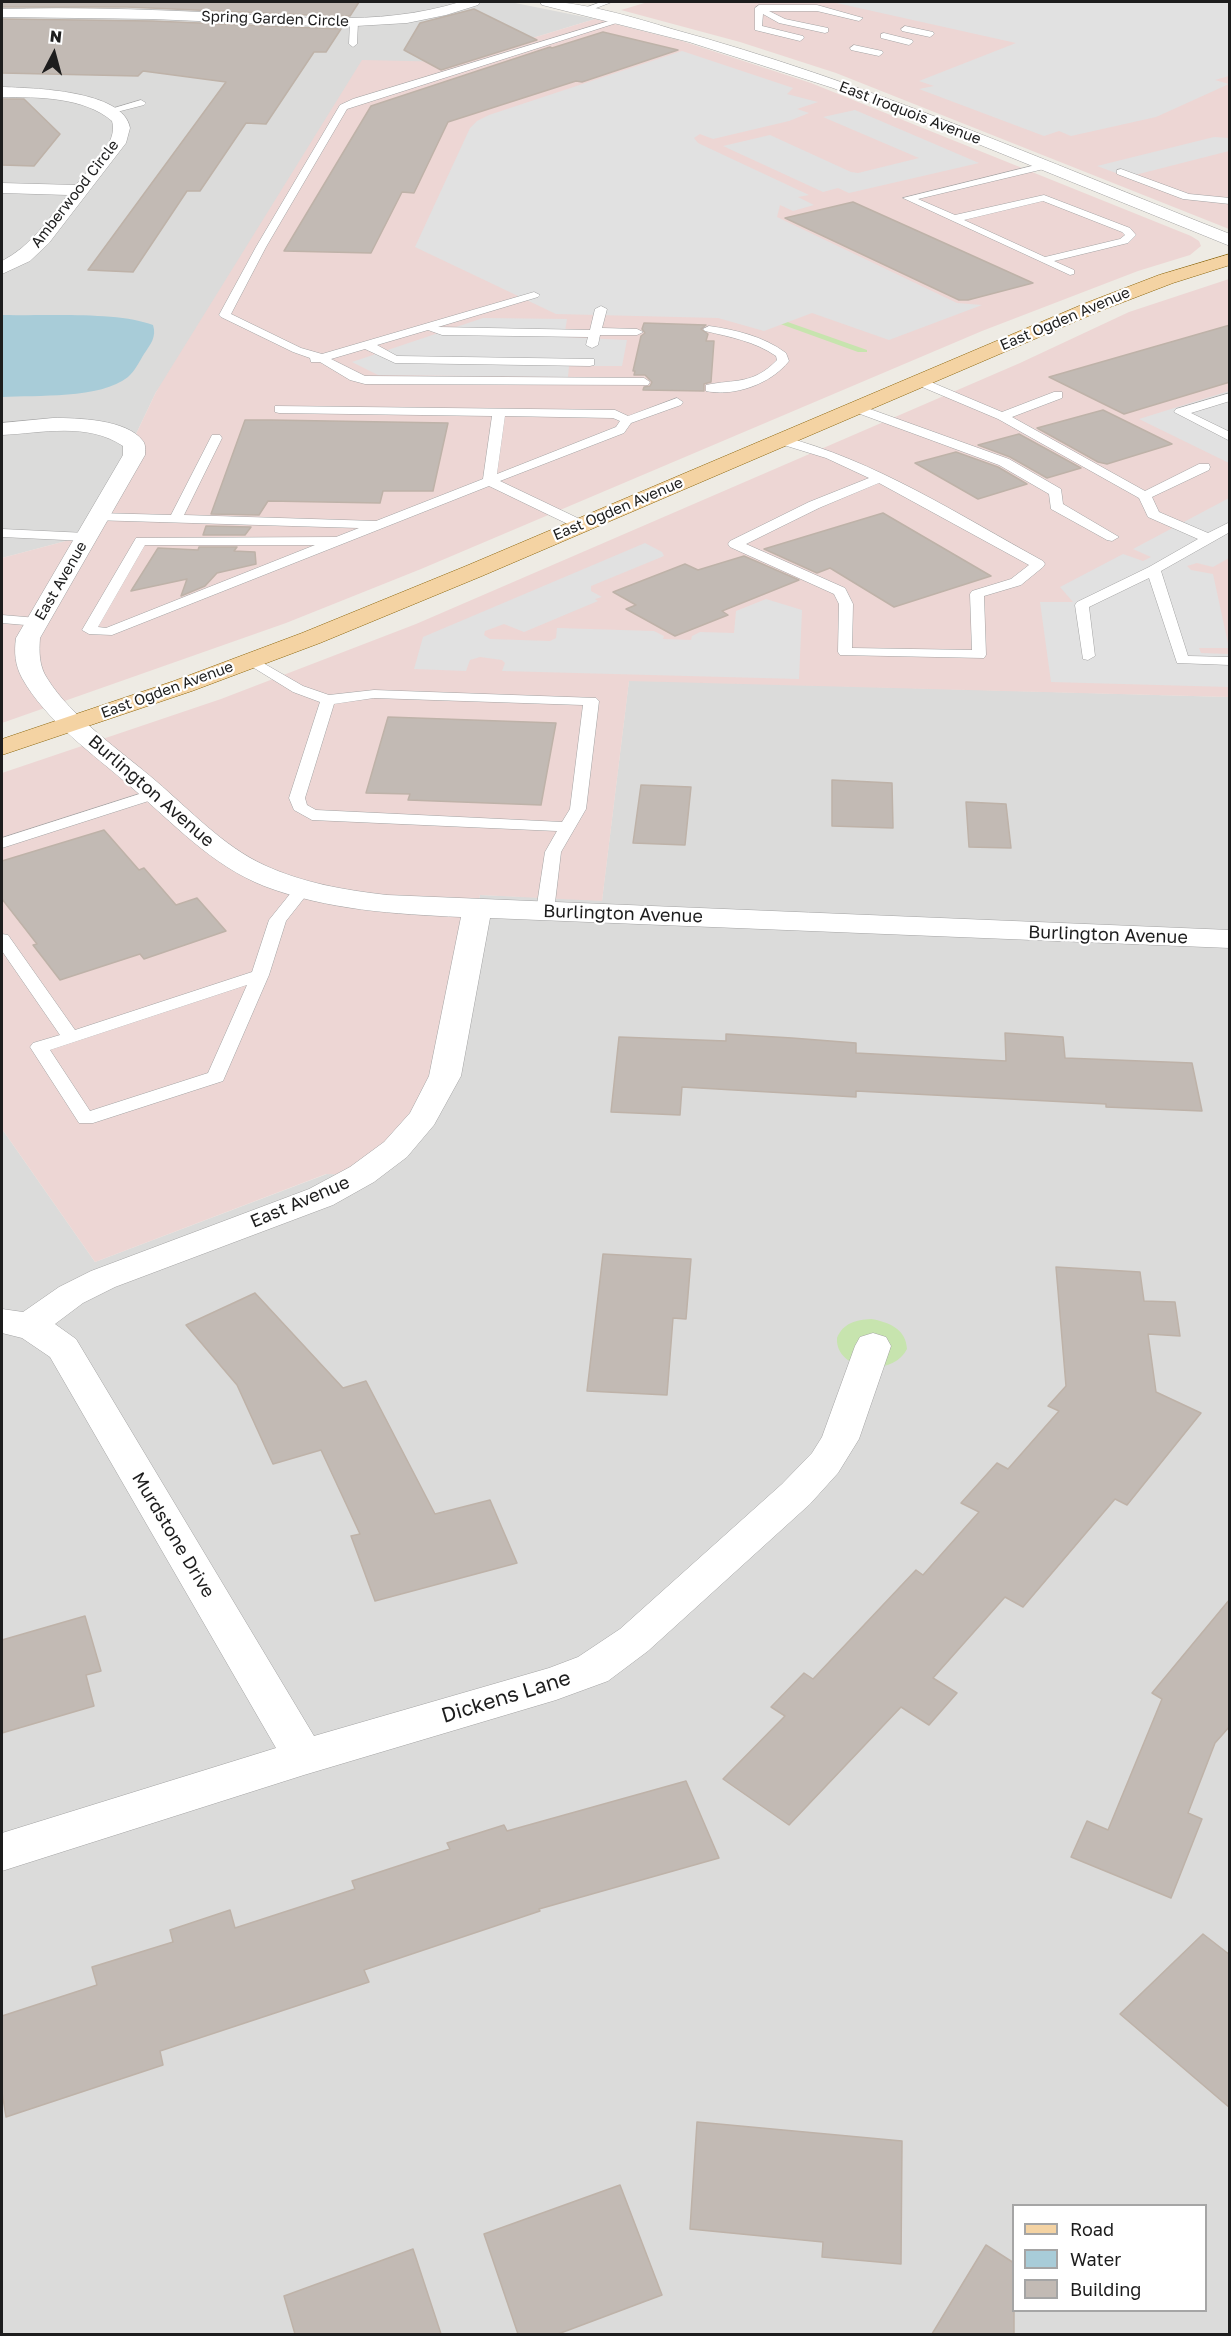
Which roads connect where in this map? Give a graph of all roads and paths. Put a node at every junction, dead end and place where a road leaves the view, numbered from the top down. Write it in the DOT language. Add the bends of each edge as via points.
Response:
graph roads {
  1 [pos="473,2"];
  2 [pos="547,2"];
  3 [pos="608,2"];
  4 [pos="759,8"];
  5 [pos="583,10"];
  6 [pos="2,13"];
  7 [pos="625,19"];
  8 [pos="856,19"];
  9 [pos="354,22"];
  10 [pos="840,25"];
  11 [pos="903,30"];
  12 [pos="822,31"];
  13 [pos="887,35"];
  14 [pos="927,35"];
  15 [pos="804,38"];
  16 [pos="912,41"];
  17 [pos="870,42"];
  18 [pos="353,44"];
  19 [pos="895,47"];
  20 [pos="879,53"];
  21 [pos="867,55"];
  22 [pos="2,92"];
  23 [pos="141,103"];
  24 [pos="109,111"];
  25 [pos="1044,166"];
  26 [pos="1121,172"];
  27 [pos="2,188"];
  28 [pos="1219,189"];
  29 [pos="79,190"];
  30 [pos="1187,197"];
  31 [pos="1228,199"];
  32 [pos="953,219"];
  33 [pos="1230,241"];
  34 [pos="1230,259"];
  35 [pos="1044,260"];
  36 [pos="2,268"];
  37 [pos="1070,272"];
  38 [pos="534,295"];
  39 [pos="601,309"];
  40 [pos="428,327"];
  41 [pos="595,330"];
  42 [pos="637,330"];
  43 [pos="708,332"];
  44 [pos="367,345"];
  45 [pos="316,360"];
  46 [pos="590,362"];
  47 [pos="919,381"];
  48 [pos="644,385"];
  49 [pos="585,386"];
  50 [pos="710,386"];
  51 [pos="1058,395"];
  52 [pos="1230,397"];
  53 [pos="676,402"];
  54 [pos="856,408"];
  55 [pos="279,410"];
  56 [pos="499,413"];
  57 [pos="1002,416"];
  58 [pos="627,420"];
  59 [pos="2,429"];
  60 [pos="1230,436"];
  61 [pos="216,438"];
  62 [pos="781,440"];
  63 [pos="1204,467"];
  64 [pos="880,478"];
  65 [pos="489,481"];
  66 [pos="1145,496"];
  67 [pos="176,519"];
  68 [pos="380,525"];
  69 [pos="581,525"];
  70 [pos="1230,526"];
  71 [pos="92,527"];
  72 [pos="2,533"];
  73 [pos="1112,537"];
  74 [pos="1208,538"];
  75 [pos="339,541"];
  76 [pos="1154,570"];
  77 [pos="2,619"];
  78 [pos="37,622"];
  79 [pos="1088,656"];
  80 [pos="251,660"];
  81 [pos="1230,661"];
  82 [pos="328,700"];
  83 [pos="74,723"];
  84 [pos="2,747"];
  85 [pos="155,794"];
  86 [pos="568,827"];
  87 [pos="2,843"];
  88 [pos="304,888"];
  89 [pos="477,908"];
  90 [pos="545,911"];
  91 [pos="2,939"];
  92 [pos="1230,939"];
  93 [pos="260,975"];
  94 [pos="71,1037"];
  95 [pos="16,1323"];
  96 [pos="873,1346"];
  97 [pos="304,1757"];
  98 [pos="2,1852"];
  1 -- 9 [label="street, Spring Garden Circle" via="417,17"];
  2 -- 5 [label="street, East Iroquois Avenue"];
  3 -- 5 [label="lane"];
  4 -- 8 [label="lane" via="810,10"];
  4 -- 10 [label="lane"];
  4 -- 12 [label="lane" via="777,22"];
  4 -- 15 [label="lane" via="758,28"];
  5 -- 7 [label="street, East Iroquois Avenue"];
  6 -- 9 [label="street, Spring Garden Circle"];
  7 -- 25 [label="street, East Iroquois Avenue" via="837,85"];
  7 -- 45 [label="lane" via="344,107 225,315"];
  9 -- 18 [label="lane"];
  11 -- 14 [label="lane"];
  13 -- 16 [label="lane"];
  17 -- 19 [label="lane"];
  20 -- 21 [label="lane" via="851,49"];
  22 -- 24 [label="street, Amberwood Circle" via="70,98"];
  23 -- 24 [label="lane"];
  24 -- 29 [label="street, Amberwood Circle" via="119,118 120,140"];
  25 -- 32 [label="lane" via="908,198"];
  25 -- 33 [label="street, East Iroquois Avenue"];
  26 -- 30 [label="lane"];
  27 -- 29 [label="street"];
  28 -- 30 [label="lane"];
  29 -- 36 [label="street, Amberwood Circle" via="43,239 24,257"];
  30 -- 31 [label="lane"];
  32 -- 35 [label="lane"];
  32 -- 35 [label="lane" via="1044,198 1131,235 1124,241"];
  34 -- 47 [label="main road, East Ogden Avenue" via="1128,293"];
  35 -- 37 [label="lane"];
  38 -- 40 [label="lane"];
  39 -- 41 [label="lane"];
  40 -- 41 [label="lane" via="442,332"];
  40 -- 44 [label="lane"];
  41 -- 42 [label="lane"];
  41 -- 46 [label="lane"];
  43 -- 50 [label="lane" via="763,352 770,360 739,381"];
  44 -- 45 [label="lane"];
  44 -- 46 [label="lane" via="395,359"];
  45 -- 49 [label="lane" via="352,385"];
  46 -- 49 [label="lane"];
  47 -- 54 [label="main road, East Ogden Avenue"];
  47 -- 57 [label="lane"];
  48 -- 49 [label="lane"];
  51 -- 57 [label="lane"];
  52 -- 60 [label="lane" via="1180,412"];
  53 -- 58 [label="lane"];
  54 -- 62 [label="main road, East Ogden Avenue"];
  54 -- 73 [label="lane" via="1004,462 1056,492 1056,507"];
  55 -- 56 [label="lane"];
  56 -- 58 [label="lane" via="615,414"];
  56 -- 65 [label="lane"];
  57 -- 66 [label="lane"];
  58 -- 65 [label="lane" via="620,430"];
  59 -- 71 [label="street, East Avenue" via="90,426 126,436 134,444 134,455"];
  61 -- 67 [label="lane"];
  62 -- 64 [label="lane" via="830,455"];
  62 -- 69 [label="main road, East Ogden Avenue"];
  63 -- 66 [label="lane"];
  64 -- 64 [label="lane" via="1038,564 1016,582 977,594 979,655 845,651 846,604 840,591 735,544"];
  65 -- 68 [label="lane"];
  65 -- 69 [label="lane"];
  66 -- 74 [label="lane" via="1153,514"];
  67 -- 68 [label="lane"];
  67 -- 71 [label="lane"];
  68 -- 75 [label="lane"];
  69 -- 80 [label="main road, East Ogden Avenue"];
  70 -- 74 [label="lane"];
  71 -- 72 [label="lane"];
  71 -- 78 [label="street, East Avenue"];
  74 -- 76 [label="lane"];
  75 -- 75 [label="lane" via="141,541 89,630 107,632"];
  76 -- 79 [label="lane" via="1082,605"];
  76 -- 81 [label="lane" via="1182,660"];
  77 -- 78 [label="lane"];
  78 -- 83 [label="street, East Avenue" via="25,652 29,666 38,684"];
  80 -- 82 [label="lane" via="298,689"];
  80 -- 83 [label="main road, East Ogden Avenue"];
  82 -- 86 [label="lane" via="297,798 300,807 312,815"];
  82 -- 86 [label="lane" via="374,694 591,701 578,809"];
  83 -- 84 [label="main road, East Ogden Avenue"];
  83 -- 85 [label="street, Burlington Avenue"];
  85 -- 87 [label="lane"];
  85 -- 88 [label="street, Burlington Avenue" via="220,850 252,870"];
  86 -- 90 [label="lane" via="553,852"];
  88 -- 89 [label="street, Burlington Avenue" via="363,902"];
  88 -- 93 [label="lane" via="278,920"];
  89 -- 90 [label="street, Burlington Avenue"];
  89 -- 95 [label="street, East Avenue" via="445,1076 436,1098 411,1136 384,1160 321,1197 103,1279"];
  90 -- 92 [label="street, Burlington Avenue"];
  91 -- 94 [label="lane"];
  93 -- 94 [label="lane"];
  93 -- 94 [label="lane" via="216,1077 86,1119 39,1047"];
  95 -- 97 [label="street, Murdstone Drive" via="48,1336 63,1348"];
  96 -- 97 [label="street, Dickens Lane" via="840,1438 825,1463 796,1494 634,1640 593,1669 556,1683"];
  97 -- 98 [label="street, Dickens Lane"];
}
